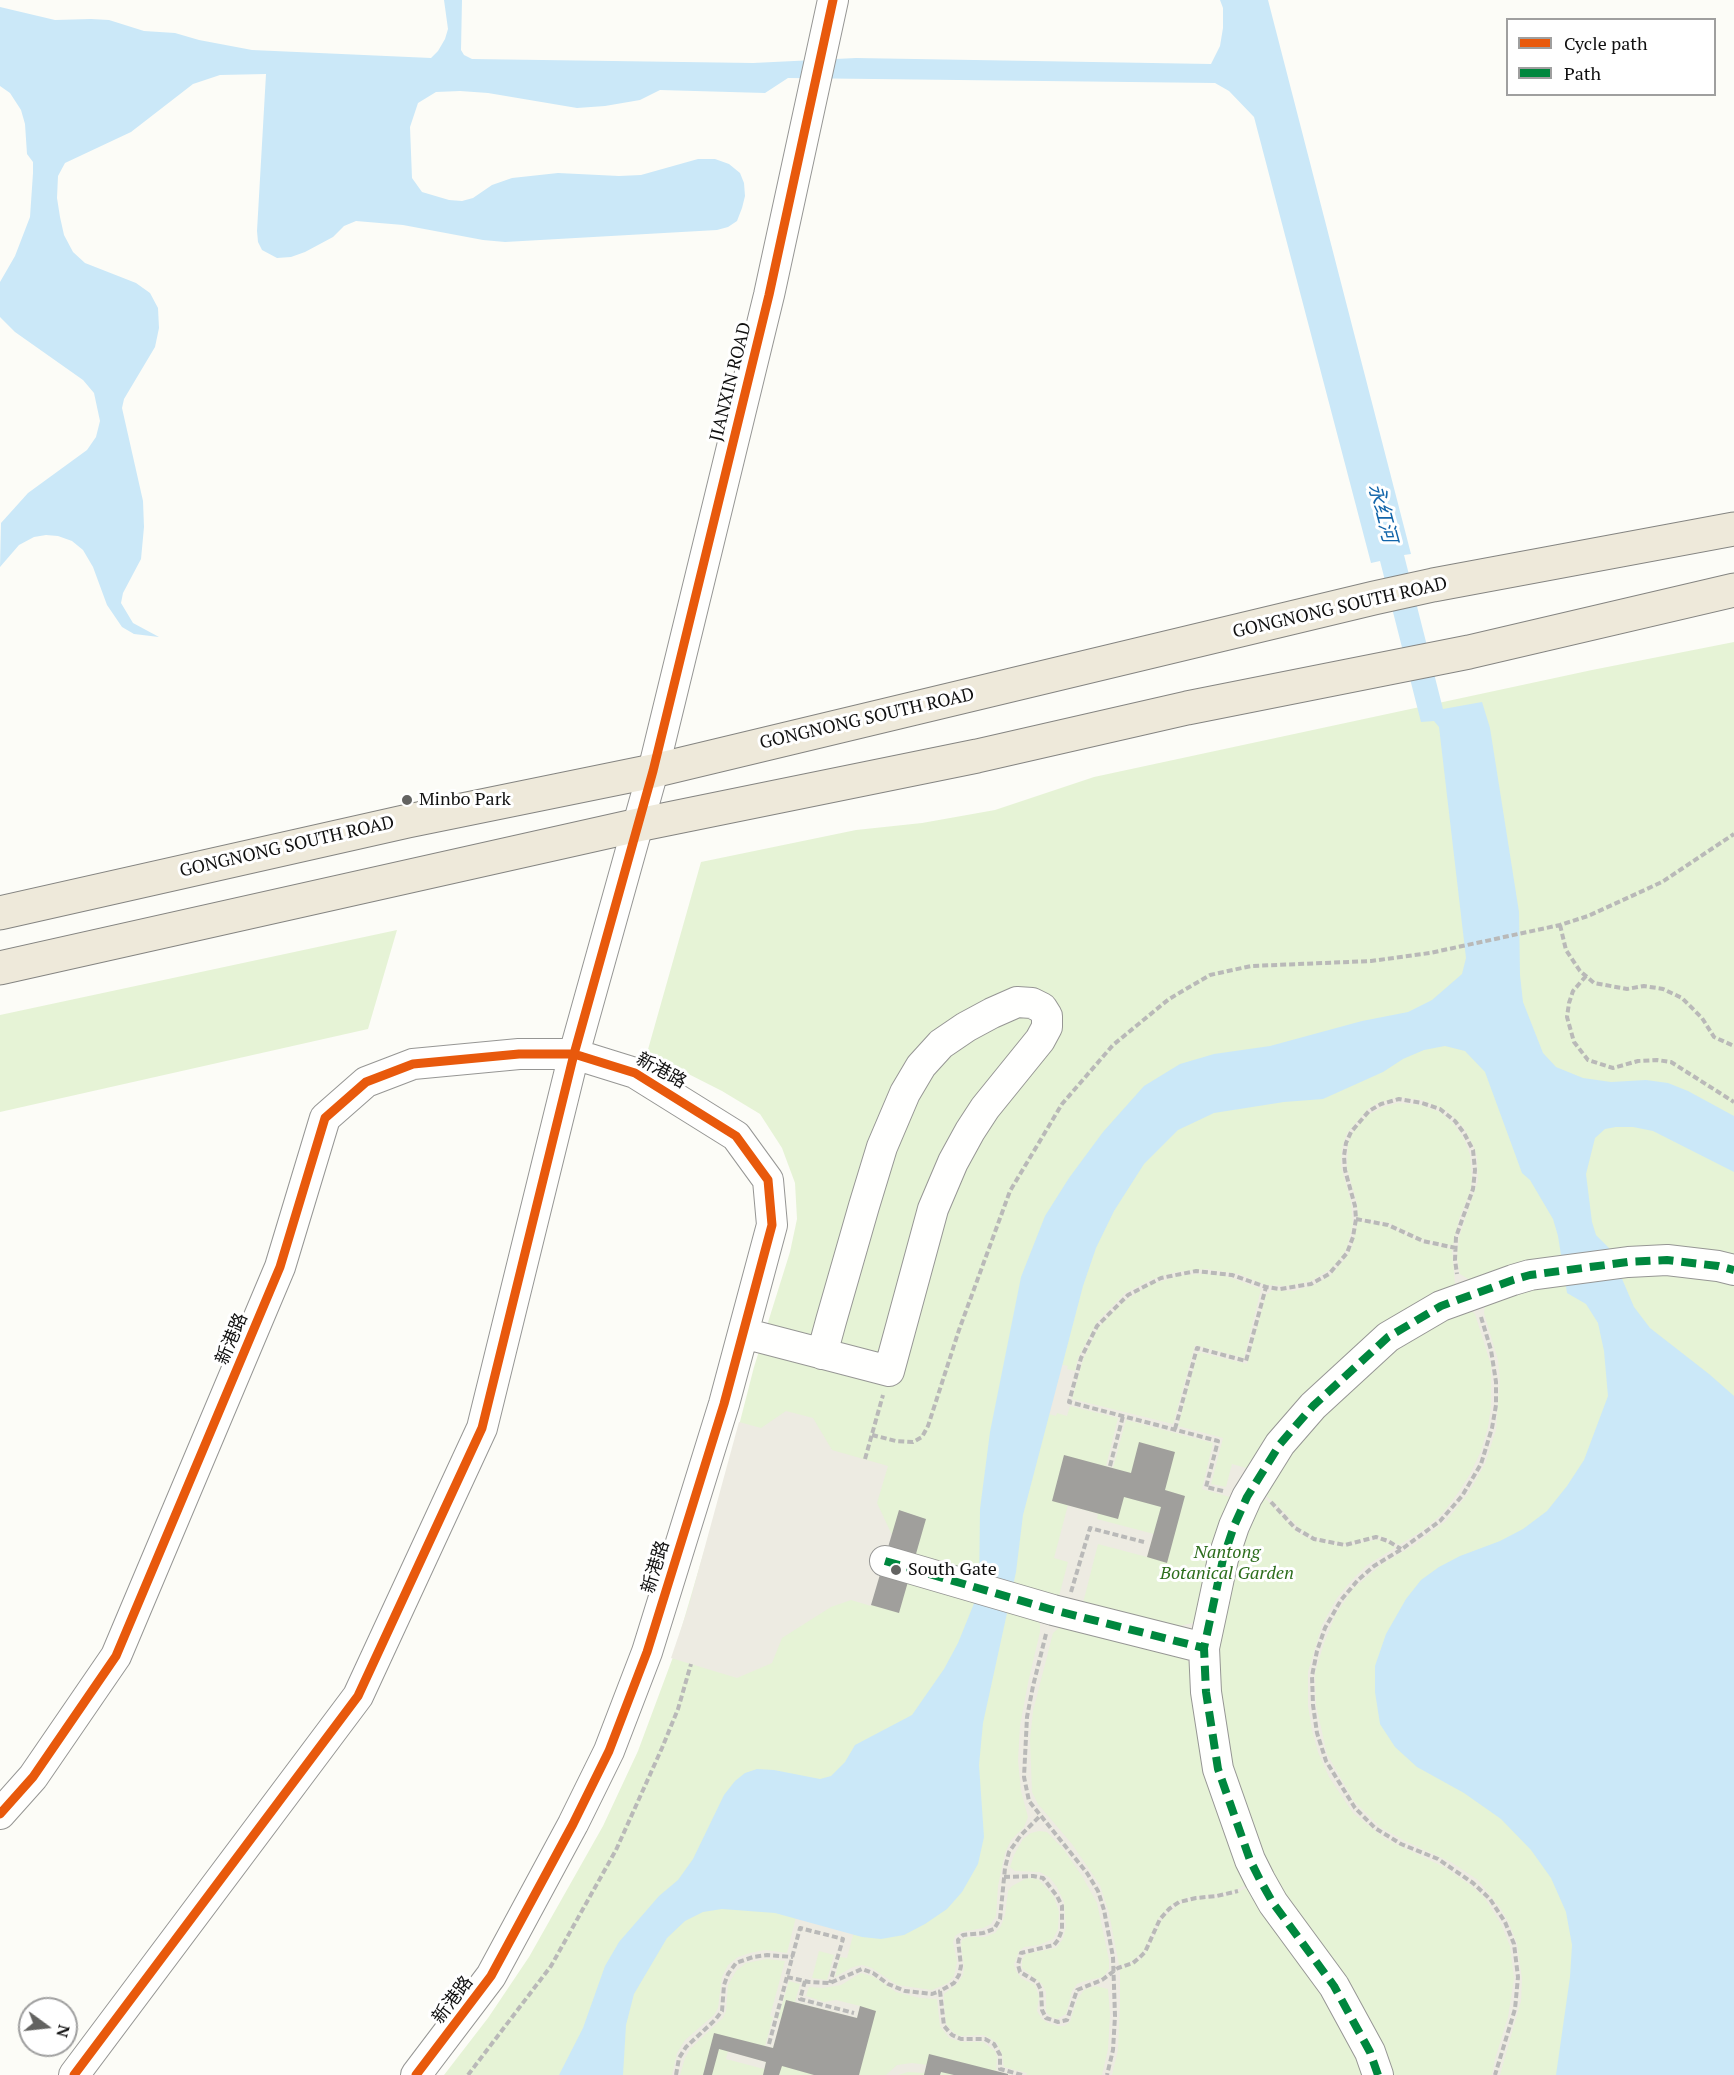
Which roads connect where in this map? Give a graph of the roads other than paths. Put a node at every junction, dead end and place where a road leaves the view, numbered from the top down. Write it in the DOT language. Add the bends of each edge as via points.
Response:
graph roads {
  1 [pos="833,0"];
  2 [pos="1734,529"];
  3 [pos="1734,590"];
  4 [pos="653,771"];
  5 [pos="638,825"];
  6 [pos="0,913"];
  7 [pos="0,968"];
  8 [pos="574,1054"];
  9 [pos="1734,1270"];
  10 [pos="743,1333"];
  11 [pos="822,1354"];
  12 [pos="885,1561"];
  13 [pos="1204,1648"];
  14 [pos="0,1814"];
  15 [pos="75,2075"];
  16 [pos="416,2075"];
  17 [pos="1378,2075"];
  1 -- 4 [label="street, JIANXIN ROAD" via="769,295"];
  2 -- 4 [label="main road, GONGNONG SOUTH ROAD" via="1374,598"];
  3 -- 5 [label="main road" via="1469,652"];
  4 -- 5 [label="street, JIANXIN ROAD"];
  4 -- 6 [label="main road, GONGNONG SOUTH ROAD" via="408,820"];
  5 -- 7 [label="main road"];
  5 -- 8 [label="street, JIANXIN ROAD"];
  8 -- 10 [label="street, 新港路" via="635,1072 736,1136 768,1180 772,1225"];
  8 -- 14 [label="street, 新港路" via="519,1054 413,1064 366,1082 325,1118 280,1267 116,1656 33,1777"];
  8 -- 15 [label="street, JIANXIN ROAD" via="482,1428 358,1696"];
  9 -- 13 [label="street" via="1667,1260 1545,1273 1512,1280 1441,1306 1388,1337 1313,1407 1280,1444 1249,1493 1224,1559"];
  10 -- 11 [label="street" via="889,1371 933,1209 969,1131 1040,1040 1047,1027 1042,1008 1017,1002 966,1027 941,1044 921,1066 882,1147"];
  10 -- 16 [label="street, 新港路" via="646,1652 609,1751 491,1976"];
  12 -- 13 [label="street"];
  13 -- 17 [label="street" via="1206,1692 1218,1769 1250,1860 1273,1903 1334,1986 1370,2052"];
}
